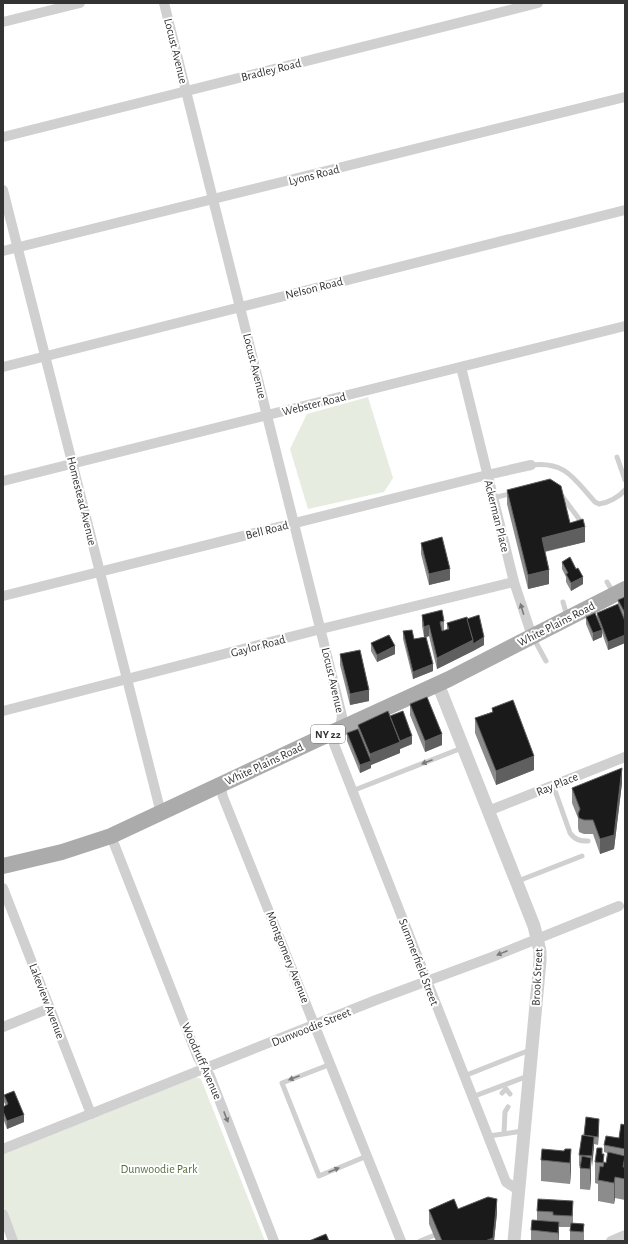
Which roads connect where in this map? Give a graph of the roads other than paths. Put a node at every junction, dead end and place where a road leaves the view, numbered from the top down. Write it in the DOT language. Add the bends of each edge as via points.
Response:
graph roads {
  1 [pos="80,3"];
  2 [pos="164,3"];
  3 [pos="538,3"];
  4 [pos="3,22"];
  5 [pos="186,92"];
  6 [pos="625,97"];
  7 [pos="3,137"];
  8 [pos="3,190"];
  9 [pos="213,200"];
  10 [pos="625,210"];
  11 [pos="18,248"];
  12 [pos="3,251"];
  13 [pos="240,307"];
  14 [pos="625,326"];
  15 [pos="46,356"];
  16 [pos="3,367"];
  17 [pos="461,367"];
  18 [pos="267,416"];
  19 [pos="617,458"];
  20 [pos="73,464"];
  21 [pos="531,465"];
  22 [pos="487,475"];
  23 [pos="625,480"];
  24 [pos="3,482"];
  25 [pos="553,490"];
  26 [pos="625,490"];
  27 [pos="521,491"];
  28 [pos="493,498"];
  29 [pos="579,519"];
  30 [pos="294,524"];
  31 [pos="100,572"];
  32 [pos="514,582"];
  33 [pos="615,588"];
  34 [pos="3,596"];
  35 [pos="563,602"];
  36 [pos="567,618"];
  37 [pos="321,630"];
  38 [pos="532,636"];
  39 [pos="546,661"];
  40 [pos="127,680"];
  41 [pos="438,684"];
  42 [pos="3,711"];
  43 [pos="340,728"];
  44 [pos="463,748"];
  45 [pos="625,757"];
  46 [pos="220,785"];
  47 [pos="552,786"];
  48 [pos="352,791"];
  49 [pos="488,811"];
  50 [pos="161,813"];
  51 [pos="111,836"];
  52 [pos="588,841"];
  53 [pos="582,856"];
  54 [pos="3,866"];
  55 [pos="516,882"];
  56 [pos="3,888"];
  57 [pos="619,906"];
  58 [pos="538,938"];
  59 [pos="427,981"];
  60 [pos="50,1008"];
  61 [pos="315,1025"];
  62 [pos="3,1027"];
  63 [pos="532,1050"];
  64 [pos="331,1064"];
  65 [pos="205,1068"];
  66 [pos="529,1075"];
  67 [pos="464,1076"];
  68 [pos="506,1083"];
  69 [pos="510,1094"];
  70 [pos="472,1097"];
  71 [pos="501,1106"];
  72 [pos="508,1107"];
  73 [pos="505,1112"];
  74 [pos="91,1114"];
  75 [pos="524,1131"];
  76 [pos="504,1133"];
  77 [pos="488,1136"];
  78 [pos="3,1149"];
  79 [pos="367,1156"];
  80 [pos="518,1190"];
  81 [pos="3,1214"];
  82 [pos="435,1235"];
  83 [pos="623,1237"];
  84 [pos="13,1241"];
  85 [pos="274,1241"];
  86 [pos="400,1241"];
  87 [pos="420,1241"];
  88 [pos="514,1241"];
  89 [pos="612,1241"];
  1 -- 4 [label="street"];
  2 -- 5 [label="street, Locust Avenue"];
  3 -- 5 [label="street, Bradley Road"];
  5 -- 7 [label="street, Bradley Road"];
  5 -- 9 [label="street, Locust Avenue"];
  6 -- 9 [label="street, Lyons Road"];
  8 -- 11 [label="street, Homestead Avenue"];
  9 -- 11 [label="street, Lyons Road"];
  9 -- 13 [label="street, Locust Avenue"];
  10 -- 13 [label="street, Nelson Road"];
  11 -- 12 [label="street, Lyons Road"];
  11 -- 15 [label="street, Homestead Avenue"];
  13 -- 15 [label="street, Nelson Road"];
  13 -- 18 [label="street, Locust Avenue"];
  14 -- 17 [label="street, Webster Road"];
  15 -- 16 [label="street, Nelson Road"];
  15 -- 20 [label="street, Homestead Avenue"];
  17 -- 18 [label="street, Webster Road"];
  17 -- 22 [label="street, Ackerman Place"];
  18 -- 20 [label="street, Webster Road"];
  18 -- 30 [label="street, Locust Avenue"];
  19 -- 23 [label="lane"];
  20 -- 24 [label="street, Webster Road"];
  20 -- 31 [label="street, Homestead Avenue"];
  21 -- 22 [label="street, Bell Road"];
  21 -- 26 [label="lane" via="560,467 599,504 610,501"];
  22 -- 28 [label="street, Ackerman Place"];
  22 -- 30 [label="street, Bell Road"];
  25 -- 29 [label="lane" via="562,496"];
  27 -- 28 [label="lane"];
  28 -- 32 [label="street, Ackerman Place"];
  30 -- 31 [label="street, Bell Road"];
  30 -- 37 [label="street, Locust Avenue"];
  31 -- 34 [label="street, Bell Road"];
  31 -- 40 [label="street, Homestead Avenue"];
  32 -- 37 [label="street, Gaylor Road"];
  38 -- 32 [label="street, Ackerman Place, one-way"];
  33 -- 36 [label="main road, White Plains Road / NY 22"];
  35 -- 36 [label="lane"];
  36 -- 38 [label="main road, White Plains Road / NY 22"];
  37 -- 40 [label="street, Gaylor Road"];
  37 -- 43 [label="street, Locust Avenue" via="342,716"];
  38 -- 39 [label="lane, Ackerman Place"];
  38 -- 41 [label="main road, White Plains Road / NY 22"];
  40 -- 42 [label="street, Gaylor Road"];
  40 -- 50 [label="street, Homestead Avenue"];
  41 -- 43 [label="main road, White Plains Road / NY 22"];
  41 -- 44 [label="street, Brook Street"];
  43 -- 46 [label="main road, White Plains Road / NY 22"];
  43 -- 48 [label="street, Summerfield Street" via="334,744"];
  44 -- 48 [label="lane, one-way"];
  44 -- 49 [label="street, Brook Street"];
  45 -- 47 [label="street, Ray Place"];
  46 -- 50 [label="main road, White Plains Road / NY 22"];
  46 -- 61 [label="street, Montgomery Avenue"];
  47 -- 49 [label="street, Ray Place"];
  47 -- 52 [label="lane" via="570,833 578,840"];
  48 -- 59 [label="street, Summerfield Street"];
  49 -- 55 [label="street, Brook Street"];
  50 -- 51 [label="main road, White Plains Road / NY 22"];
  51 -- 54 [label="main road, White Plains Road / NY 22" via="62,852"];
  51 -- 65 [label="street, Woodruff Avenue" via="198,1058"];
  53 -- 55 [label="lane"];
  55 -- 58 [label="street, Brook Street"];
  56 -- 60 [label="street, Lakeview Avenue"];
  57 -- 58 [label="street, Dunwoodie Street"];
  58 -- 59 [label="street, Dunwoodie Street, one-way"];
  58 -- 63 [label="street, Brook Street" via="540,961"];
  59 -- 61 [label="street, Dunwoodie Street"];
  59 -- 67 [label="street, Summerfield Street"];
  60 -- 62 [label="street"];
  60 -- 74 [label="street, Lakeview Avenue"];
  61 -- 64 [label="street, Montgomery Avenue"];
  61 -- 65 [label="street, Dunwoodie Street"];
  63 -- 66 [label="street, Brook Street"];
  63 -- 67 [label="lane"];
  64 -- 79 [label="street, Montgomery Avenue"];
  64 -- 79 [label="lane, one-way" via="282,1083 319,1176"];
  65 -- 74 [label="street, Dunwoodie Street"];
  65 -- 85 [label="street, Woodruff Avenue, one-way"];
  66 -- 68 [label="lane"];
  66 -- 75 [label="street, Brook Street"];
  67 -- 70 [label="street, Summerfield Street"];
  68 -- 69 [label="lane" via="504,1091"];
  68 -- 70 [label="lane"];
  70 -- 77 [label="street, Summerfield Street"];
  71 -- 73 [label="lane"];
  72 -- 73 [label="lane"];
  73 -- 76 [label="lane"];
  74 -- 78 [label="street, Dunwoodie Street"];
  75 -- 76 [label="lane"];
  75 -- 80 [label="street, Brook Street"];
  76 -- 77 [label="lane"];
  77 -- 80 [label="street, Summerfield Street" via="506,1182"];
  79 -- 86 [label="street, Montgomery Avenue"];
  80 -- 88 [label="street, Brook Street"];
  81 -- 84 [label="street"];
  82 -- 87 [label="lane"];
  83 -- 89 [label="street"];
}
